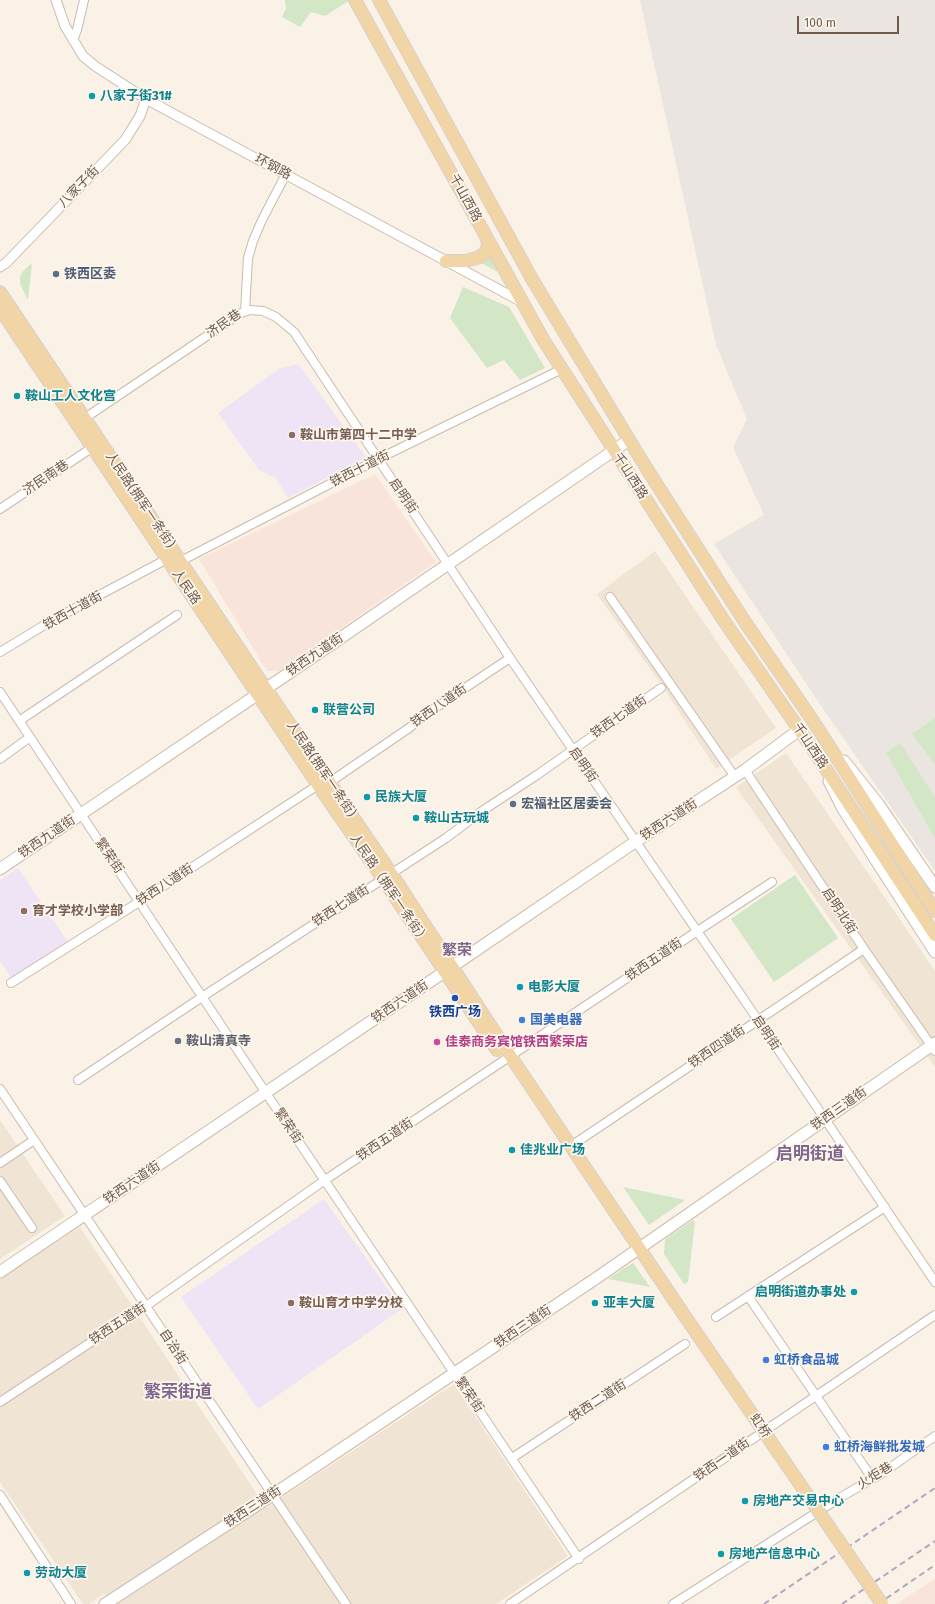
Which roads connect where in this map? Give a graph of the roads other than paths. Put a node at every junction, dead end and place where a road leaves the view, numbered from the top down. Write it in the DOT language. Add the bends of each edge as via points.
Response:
graph roads {
  1 [pos="56,0"];
  2 [pos="84,0"];
  3 [pos="355,0"];
  4 [pos="379,0"];
  5 [pos="73,40"];
  6 [pos="146,99"];
  7 [pos="286,174"];
  8 [pos="487,239"];
  9 [pos="446,261"];
  10 [pos="0,267"];
  11 [pos="0,292"];
  12 [pos="522,302"];
  13 [pos="0,309"];
  14 [pos="245,311"];
  15 [pos="562,369"];
  16 [pos="85,418"];
  17 [pos="629,440"];
  18 [pos="93,447"];
  19 [pos="614,450"];
  20 [pos="378,460"];
  21 [pos="0,510"];
  22 [pos="167,559"];
  23 [pos="181,562"];
  24 [pos="448,564"];
  25 [pos="610,597"];
  26 [pos="177,615"];
  27 [pos="0,652"];
  28 [pos="510,658"];
  29 [pos="661,688"];
  30 [pos="0,692"];
  31 [pos="262,692"];
  32 [pos="813,720"];
  33 [pos="19,721"];
  34 [pos="799,730"];
  35 [pos="30,737"];
  36 [pos="810,745"];
  37 [pos="572,750"];
  38 [pos="0,759"];
  39 [pos="745,770"];
  40 [pos="735,777"];
  41 [pos="324,784"];
  42 [pos="80,814"];
  43 [pos="635,842"];
  44 [pos="0,869"];
  45 [pos="387,876"];
  46 [pos="772,882"];
  47 [pos="935,887"];
  48 [pos="139,902"];
  49 [pos="935,911"];
  50 [pos="696,932"];
  51 [pos="935,935"];
  52 [pos="864,950"];
  53 [pos="935,952"];
  54 [pos="449,969"];
  55 [pos="11,983"];
  56 [pos="202,997"];
  57 [pos="758,1020"];
  58 [pos="934,1046"];
  59 [pos="508,1059"];
  60 [pos="78,1080"];
  61 [pos="0,1090"];
  62 [pos="266,1093"];
  63 [pos="824,1119"];
  64 [pos="34,1140"];
  65 [pos="571,1146"];
  66 [pos="0,1163"];
  67 [pos="325,1180"];
  68 [pos="0,1181"];
  69 [pos="885,1207"];
  70 [pos="85,1215"];
  71 [pos="32,1228"];
  72 [pos="636,1250"];
  73 [pos="0,1272"];
  74 [pos="935,1282"];
  75 [pos="748,1296"];
  76 [pos="146,1306"];
  77 [pos="935,1315"];
  78 [pos="716,1316"];
  79 [pos="685,1344"];
  80 [pos="454,1373"];
  81 [pos="816,1396"];
  82 [pos="0,1402"];
  83 [pos="935,1436"];
  84 [pos="512,1458"];
  85 [pos="872,1478"];
  86 [pos="274,1494"];
  87 [pos="0,1495"];
  88 [pos="579,1558"];
  89 [pos="71,1604"];
  90 [pos="106,1604"];
  91 [pos="346,1604"];
  92 [pos="510,1604"];
  93 [pos="673,1604"];
  94 [pos="882,1604"];
  1 -- 5 [label="street, 环钢路"];
  2 -- 5 [label="street"];
  3 -- 8 [label="main road, 千山西路"];
  4 -- 17 [label="main road, 千山西路" via="532,279"];
  5 -- 6 [label="street, 环钢路" via="83,56 95,66"];
  6 -- 7 [label="street, 环钢路"];
  6 -- 10 [label="street, 八家子街" via="140,116 125,140"];
  7 -- 9 [label="street, 环钢路"];
  7 -- 14 [label="street, 济民巷" via="253,241 248,258"];
  8 -- 9 [label="main road" via="488,247 478,258"];
  8 -- 12 [label="main road, 千山西路"];
  9 -- 12 [label="street, 环钢路"];
  11 -- 16 [label="main road, 人民路(拥军一条街)"];
  12 -- 15 [label="main road, 千山西路"];
  13 -- 18 [label="main road, 人民路"];
  14 -- 16 [label="street, 济民巷"];
  14 -- 20 [label="street, 启明街" via="264,311 294,332"];
  15 -- 19 [label="main road, 千山西路"];
  15 -- 20 [label="street, 铁西十道街"];
  16 -- 23 [label="main road, 人民路(拥军一条街)"];
  17 -- 19 [label="main road, 铁西九道街"];
  17 -- 32 [label="main road, 千山西路" via="743,619"];
  18 -- 21 [label="street, 济民南巷"];
  18 -- 22 [label="main road, 人民路"];
  19 -- 24 [label="main road, 铁西九道街"];
  19 -- 34 [label="main road, 千山西路" via="724,621"];
  20 -- 23 [label="street, 铁西十道街"];
  20 -- 24 [label="street, 启明街"];
  22 -- 27 [label="street, 铁西十道街"];
  22 -- 31 [label="main road, 人民路"];
  23 -- 31 [label="main road, 人民路(拥军一条街)"];
  24 -- 28 [label="street, 启明街"];
  24 -- 31 [label="main road, 铁西九道街"];
  25 -- 40 [label="street"];
  26 -- 33 [label="street"];
  28 -- 37 [label="street, 启明街"];
  28 -- 41 [label="street, 铁西八道街"];
  29 -- 37 [label="street, 铁西七道街"];
  30 -- 33 [label="street, 繁荣街"];
  31 -- 41 [label="main road, 人民路(拥军一条街)"];
  31 -- 42 [label="main road, 铁西九道街"];
  32 -- 47 [label="main road" via="878,805"];
  32 -- 49 [label="main road, 千山西路"];
  33 -- 35 [label="street, 繁荣街"];
  34 -- 36 [label="main road, 千山西路"];
  34 -- 39 [label="main road, 铁西六道街"];
  35 -- 38 [label="street"];
  35 -- 42 [label="street, 繁荣街"];
  36 -- 51 [label="main road, 千山西路"];
  36 -- 53 [label="main road" via="843,809"];
  37 -- 43 [label="street, 启明街"];
  37 -- 45 [label="street, 铁西七道街"];
  39 -- 40 [label="main road, 铁西六道街"];
  39 -- 52 [label="street, 启明北街"];
  40 -- 43 [label="main road, 铁西六道街"];
  41 -- 45 [label="main road, 人民路(拥军一条街)"];
  41 -- 48 [label="street, 铁西八道街"];
  42 -- 44 [label="main road, 铁西九道街"];
  42 -- 48 [label="street, 繁荣街"];
  43 -- 50 [label="street, 启明街"];
  43 -- 54 [label="main road, 铁西六道街"];
  45 -- 54 [label="main road, 人民路(拥军一条街)"];
  45 -- 56 [label="street, 铁西七道街"];
  46 -- 50 [label="street, 铁西五道街"];
  48 -- 55 [label="street, 铁西八道街"];
  48 -- 56 [label="street, 繁荣街"];
  50 -- 57 [label="street, 启明街"];
  50 -- 59 [label="street, 铁西五道街"];
  52 -- 57 [label="street, 铁西四道街"];
  52 -- 58 [label="street, 启明北街"];
  54 -- 59 [label="main road, 人民路(拥军一条街)"];
  54 -- 62 [label="main road, 铁西六道街"];
  56 -- 60 [label="street, 铁西七道街"];
  56 -- 62 [label="street, 繁荣街"];
  57 -- 63 [label="street, 启明街"];
  57 -- 65 [label="street, 铁西四道街"];
  58 -- 63 [label="main road, 铁西三道街"];
  59 -- 65 [label="main road, 人民路(拥军一条街)"];
  59 -- 67 [label="street, 铁西五道街"];
  59 -- 72 [label="main road"];
  61 -- 64 [label="street, 自治街"];
  62 -- 67 [label="street, 繁荣街"];
  62 -- 70 [label="main road, 铁西六道街"];
  63 -- 69 [label="street, 启明街"];
  63 -- 72 [label="main road, 铁西三道街"];
  64 -- 66 [label="street"];
  64 -- 70 [label="street, 自治街"];
  65 -- 72 [label="main road, 人民路(拥军一条街)"];
  67 -- 76 [label="street, 铁西五道街"];
  67 -- 80 [label="street, 繁荣街"];
  68 -- 71 [label="street"];
  69 -- 74 [label="street, 启明街"];
  69 -- 75 [label="street"];
  70 -- 73 [label="main road, 铁西六道街"];
  70 -- 76 [label="street, 自治街"];
  72 -- 80 [label="main road, 铁西三道街"];
  72 -- 94 [label="main road, 虹桥, bridge" via="680,1309"];
  75 -- 78 [label="street"];
  75 -- 81 [label="street"];
  76 -- 82 [label="street, 铁西五道街"];
  76 -- 86 [label="street, 自治街"];
  77 -- 81 [label="street, 铁西一道街"];
  79 -- 84 [label="street, 铁西二道街"];
  80 -- 84 [label="street, 繁荣街"];
  80 -- 86 [label="main road, 铁西三道街"];
  81 -- 85 [label="street"];
  81 -- 88 [label="street, 铁西一道街"];
  83 -- 85 [label="street, 火炬巷"];
  84 -- 88 [label="street, 繁荣街"];
  85 -- 93 [label="street, 火炬巷"];
  86 -- 90 [label="main road, 铁西三道街"];
  86 -- 91 [label="street, 自治街"];
  87 -- 89 [label="street"];
  88 -- 92 [label="street, 铁西一道街"];
}
